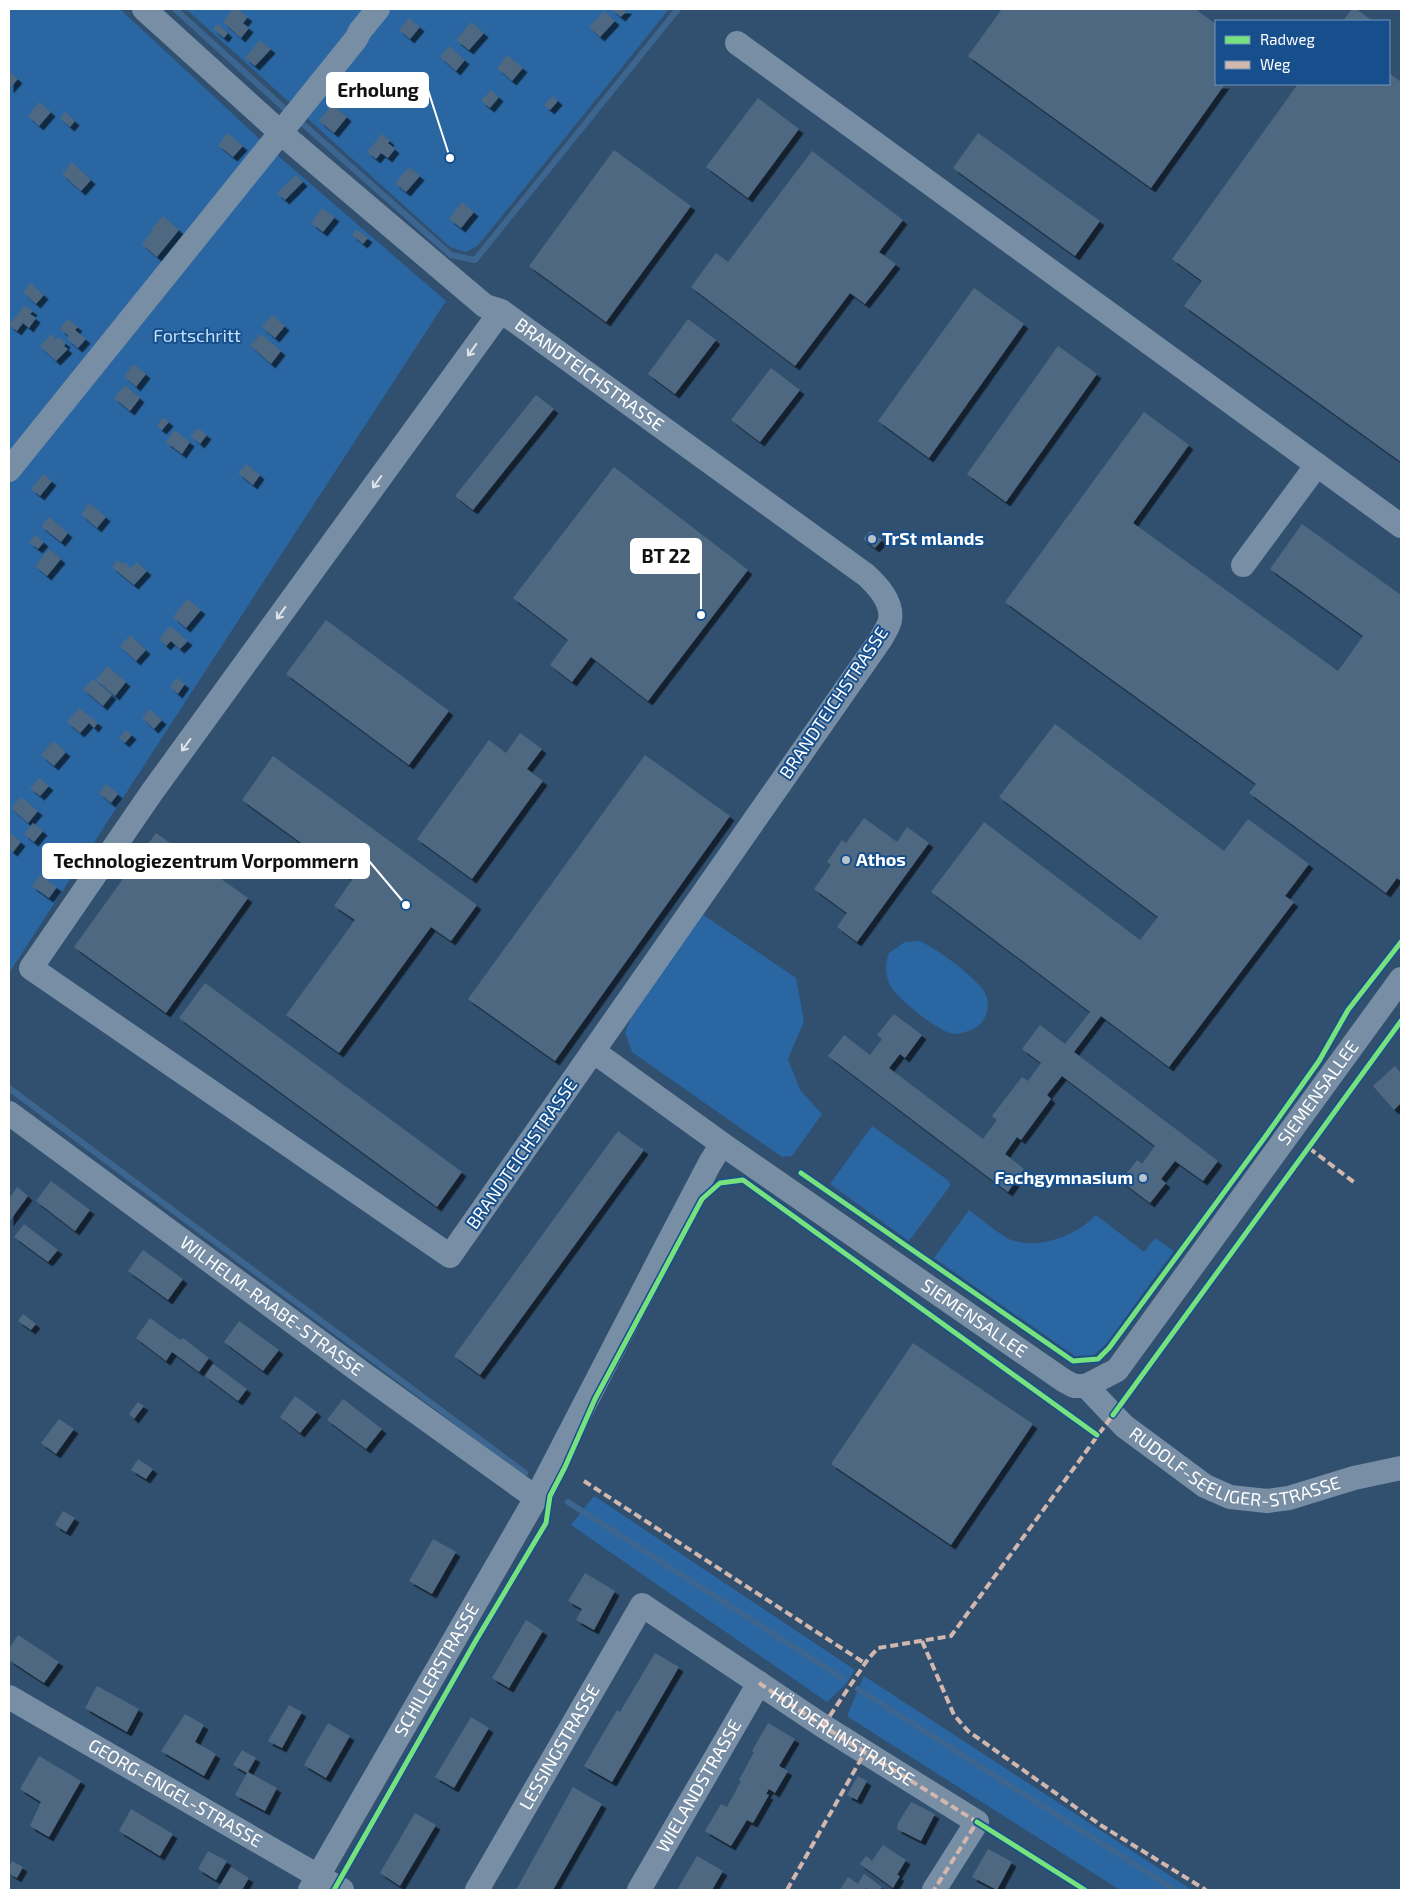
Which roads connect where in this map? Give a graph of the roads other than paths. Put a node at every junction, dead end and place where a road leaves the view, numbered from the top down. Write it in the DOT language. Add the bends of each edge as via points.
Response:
graph roads {
  1 [pos="144,9"];
  2 [pos="378,9"];
  3 [pos="737,43"];
  4 [pos="281,133"];
  5 [pos="501,311"];
  6 [pos="1317,465"];
  7 [pos="9,470"];
  8 [pos="1401,526"];
  9 [pos="1244,565"];
  10 [pos="1401,978"];
  11 [pos="593,1051"];
  12 [pos="9,1113"];
  13 [pos="722,1144"];
  14 [pos="1086,1386"];
  15 [pos="1401,1468"];
  16 [pos="536,1498"];
  17 [pos="642,1605"];
  18 [pos="758,1683"];
  19 [pos="9,1697"];
  20 [pos="314,1884"];
  21 [pos="342,1890"];
  22 [pos="477,1890"];
  23 [pos="639,1890"];
  24 [pos="934,1890"];
  1 -- 4 [label="street, BRANDTEICHSTRASSE"];
  2 -- 4 [label="street"];
  3 -- 6 [label="street"];
  4 -- 5 [label="street, BRANDTEICHSTRASSE" via="485,306"];
  4 -- 7 [label="street"];
  5 -- 11 [label="street, BRANDTEICHSTRASSE" via="866,575 878,585 887,601 890,620 881,639"];
  5 -- 11 [label="street, BRANDTEICHSTRASSE, one-way" via="152,792 31,968 450,1256"];
  6 -- 8 [label="street"];
  6 -- 9 [label="street"];
  10 -- 14 [label="street, SIEMENSALLEE" via="1117,1370"];
  11 -- 13 [label="street"];
  12 -- 16 [label="street, WILHELM-RAABE-STRASSE" via="362,1374"];
  13 -- 14 [label="street, SIEMENSALLEE" via="1063,1380 1074,1386"];
  13 -- 16 [label="street, SCHILLERSTRASSE"];
  14 -- 15 [label="street, RUDOLF-SEELIGER-STRASSE" via="1124,1426 1206,1486 1230,1497 1289,1498 1354,1478"];
  16 -- 20 [label="street, SCHILLERSTRASSE"];
  17 -- 18 [label="street, HÖLDERLINSTRASSE"];
  17 -- 22 [label="street, LESSINGSTRASSE"];
  18 -- 23 [label="street, WIELANDSTRASSE"];
  18 -- 24 [label="street, HÖLDERLINSTRASSE" via="977,1822"];
  19 -- 20 [label="street, GEORG-ENGEL-STRASSE"];
  20 -- 21 [label="street, GEORG-ENGEL-STRASSE"];
}
